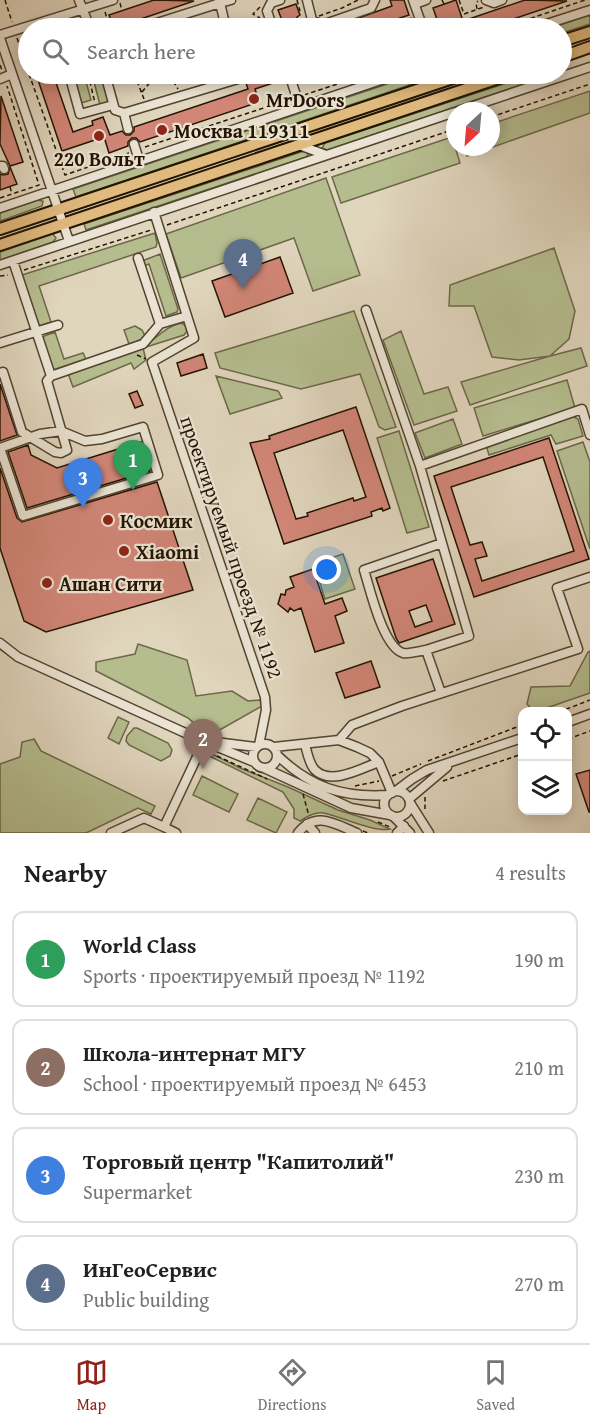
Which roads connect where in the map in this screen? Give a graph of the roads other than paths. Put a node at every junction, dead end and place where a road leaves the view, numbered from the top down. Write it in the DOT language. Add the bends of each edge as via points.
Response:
graph roads {
  1 [pos="113,0"];
  2 [pos="231,0"];
  3 [pos="280,0"];
  4 [pos="307,0"];
  5 [pos="375,0"];
  6 [pos="426,0"];
  7 [pos="585,0"];
  8 [pos="219,1"];
  9 [pos="414,2"];
  10 [pos="81,4"];
  11 [pos="589,10"];
  12 [pos="47,18"];
  13 [pos="170,18"];
  14 [pos="223,18"];
  15 [pos="269,18"];
  16 [pos="312,18"];
  17 [pos="342,18"];
  18 [pos="420,18"];
  19 [pos="565,18"];
  20 [pos="18,30"];
  21 [pos="590,32"];
  22 [pos="0,37"];
  23 [pos="572,38"];
  24 [pos="590,47"];
  25 [pos="572,53"];
  26 [pos="590,67"];
  27 [pos="572,73"];
  28 [pos="6,77"];
  29 [pos="72,84"];
  30 [pos="108,84"];
  31 [pos="221,84"];
  32 [pos="292,84"];
  33 [pos="369,84"];
  34 [pos="435,84"];
  35 [pos="481,84"];
  36 [pos="538,84"];
  37 [pos="483,102"];
  38 [pos="113,105"];
  39 [pos="300,107"];
  40 [pos="124,113"];
  41 [pos="446,114"];
  42 [pos="128,129"];
  43 [pos="299,145"];
  44 [pos="135,147"];
  45 [pos="327,155"];
  46 [pos="139,160"];
  47 [pos="53,190"];
  48 [pos="0,208"];
  49 [pos="59,209"];
  50 [pos="154,212"];
  51 [pos="64,224"];
  52 [pos="0,229"];
  53 [pos="69,241"];
  54 [pos="0,245"];
  55 [pos="138,258"];
  56 [pos="13,261"];
  57 [pos="0,265"];
  58 [pos="366,310"];
  59 [pos="187,316"];
  60 [pos="160,324"];
  61 [pos="58,325"];
  62 [pos="36,332"];
  63 [pos="0,343"];
  64 [pos="1,372"];
  65 [pos="51,376"];
  66 [pos="61,431"];
  67 [pos="590,435"];
  68 [pos="420,466"];
  69 [pos="442,543"];
  70 [pos="590,577"];
  71 [pos="0,643"];
  72 [pos="426,650"];
  73 [pos="441,693"];
  74 [pos="590,714"];
  75 [pos="572,720"];
  76 [pos="518,739"];
  77 [pos="339,740"];
  78 [pos="202,741"];
  79 [pos="305,744"];
  80 [pos="257,746"];
  81 [pos="276,751"];
  82 [pos="455,761"];
  83 [pos="254,762"];
  84 [pos="379,762"];
  85 [pos="264,768"];
  86 [pos="392,793"];
  87 [pos="409,801"];
  88 [pos="392,815"];
  89 [pos="308,820"];
  90 [pos="164,827"];
  91 [pos="407,829"];
  92 [pos="427,831"];
  93 [pos="111,833"];
  94 [pos="176,833"];
  95 [pos="298,833"];
  96 [pos="315,833"];
  97 [pos="357,833"];
  98 [pos="397,833"];
  1 -- 10 [label="street"];
  2 -- 8 [label="street"];
  3 -- 15 [label="street" via="271,3 267,11"];
  4 -- 16 [label="street"];
  5 -- 17 [label="street" via="371,8"];
  6 -- 9 [label="street"];
  7 -- 11 [label="street"];
  8 -- 13 [label="street"];
  8 -- 14 [label="street"];
  9 -- 18 [label="street"];
  10 -- 12 [label="street"];
  11 -- 19 [label="street"];
  20 -- 22 [label="street"];
  21 -- 23 [label="main road"];
  22 -- 28 [label="street"];
  24 -- 25 [label="main road"];
  26 -- 27 [label="street"];
  28 -- 47 [label="street"];
  29 -- 38 [label="street" via="80,114"];
  30 -- 38 [label="street"];
  31 -- 40 [label="street"];
  32 -- 39 [label="street"];
  33 -- 39 [label="street"];
  34 -- 49 [label="main road"];
  35 -- 43 [label="main road"];
  36 -- 37 [label="street"];
  38 -- 40 [label="street"];
  39 -- 46 [label="street"];
  40 -- 42 [label="street"];
  41 -- 45 [label="street"];
  43 -- 45 [label="street"];
  43 -- 51 [label="main road"];
  44 -- 46 [label="street"];
  45 -- 50 [label="street"];
  46 -- 47 [label="street"];
  47 -- 48 [label="street"];
  47 -- 49 [label="street"];
  49 -- 51 [label="street"];
  49 -- 52 [label="main road"];
  50 -- 53 [label="street"];
  50 -- 59 [label="street"];
  51 -- 53 [label="street"];
  51 -- 54 [label="main road"];
  53 -- 56 [label="street"];
  55 -- 60 [label="street"];
  56 -- 57 [label="street"];
  56 -- 62 [label="street"];
  58 -- 68 [label="street"];
  59 -- 60 [label="street"];
  59 -- 80 [label="street, проектируемый проезд № 1192" via="194,338 152,362 265,697 266,710"];
  60 -- 65 [label="street" via="143,344"];
  61 -- 62 [label="street"];
  62 -- 63 [label="street"];
  62 -- 65 [label="street"];
  64 -- 66 [label="street" via="22,432 61,453 67,450"];
  65 -- 66 [label="street" via="47,381"];
  66 -- 66 [label="street" via="0,448 23,516 158,475 142,427 102,440 85,441"];
  67 -- 68 [label="street" via="582,409"];
  68 -- 69 [label="street"];
  69 -- 72 [label="street" via="469,636"];
  69 -- 72 [label="street" via="364,570 394,648 404,653"];
  70 -- 73 [label="street" via="556,588 578,649"];
  71 -- 78 [label="street" via="18,657"];
  72 -- 73 [label="street"];
  73 -- 77 [label="street" via="352,725"];
  74 -- 75 [label="street"];
  76 -- 82 [label="street"];
  77 -- 79 [label="street"];
  77 -- 84 [label="street" via="370,753"];
  78 -- 80 [label="street"];
  78 -- 83 [label="street"];
  78 -- 90 [label="street"];
  79 -- 81 [label="street"];
  79 -- 84 [label="street" via="312,766 326,776 338,777"];
  80 -- 81 [label="street" via="267,743"];
  80 -- 83 [label="street"];
  81 -- 85 [label="street" via="275,763"];
  81 -- 86 [label="street" via="293,770 338,792 370,796"];
  82 -- 86 [label="street" via="421,773"];
  82 -- 87 [label="street"];
  83 -- 85 [label="street"];
  84 -- 86 [label="street"];
  85 -- 88 [label="street" via="351,808"];
  86 -- 87 [label="street" via="403,793"];
  86 -- 88 [label="street" via="385,805"];
  87 -- 88 [label="street" via="405,814"];
  87 -- 92 [label="street"];
  88 -- 91 [label="street"];
  89 -- 95 [label="street"];
  89 -- 96 [label="street"];
  89 -- 97 [label="street" via="322,820"];
  90 -- 93 [label="street" via="144,818"];
  90 -- 94 [label="street"];
  91 -- 98 [label="street"];
}
